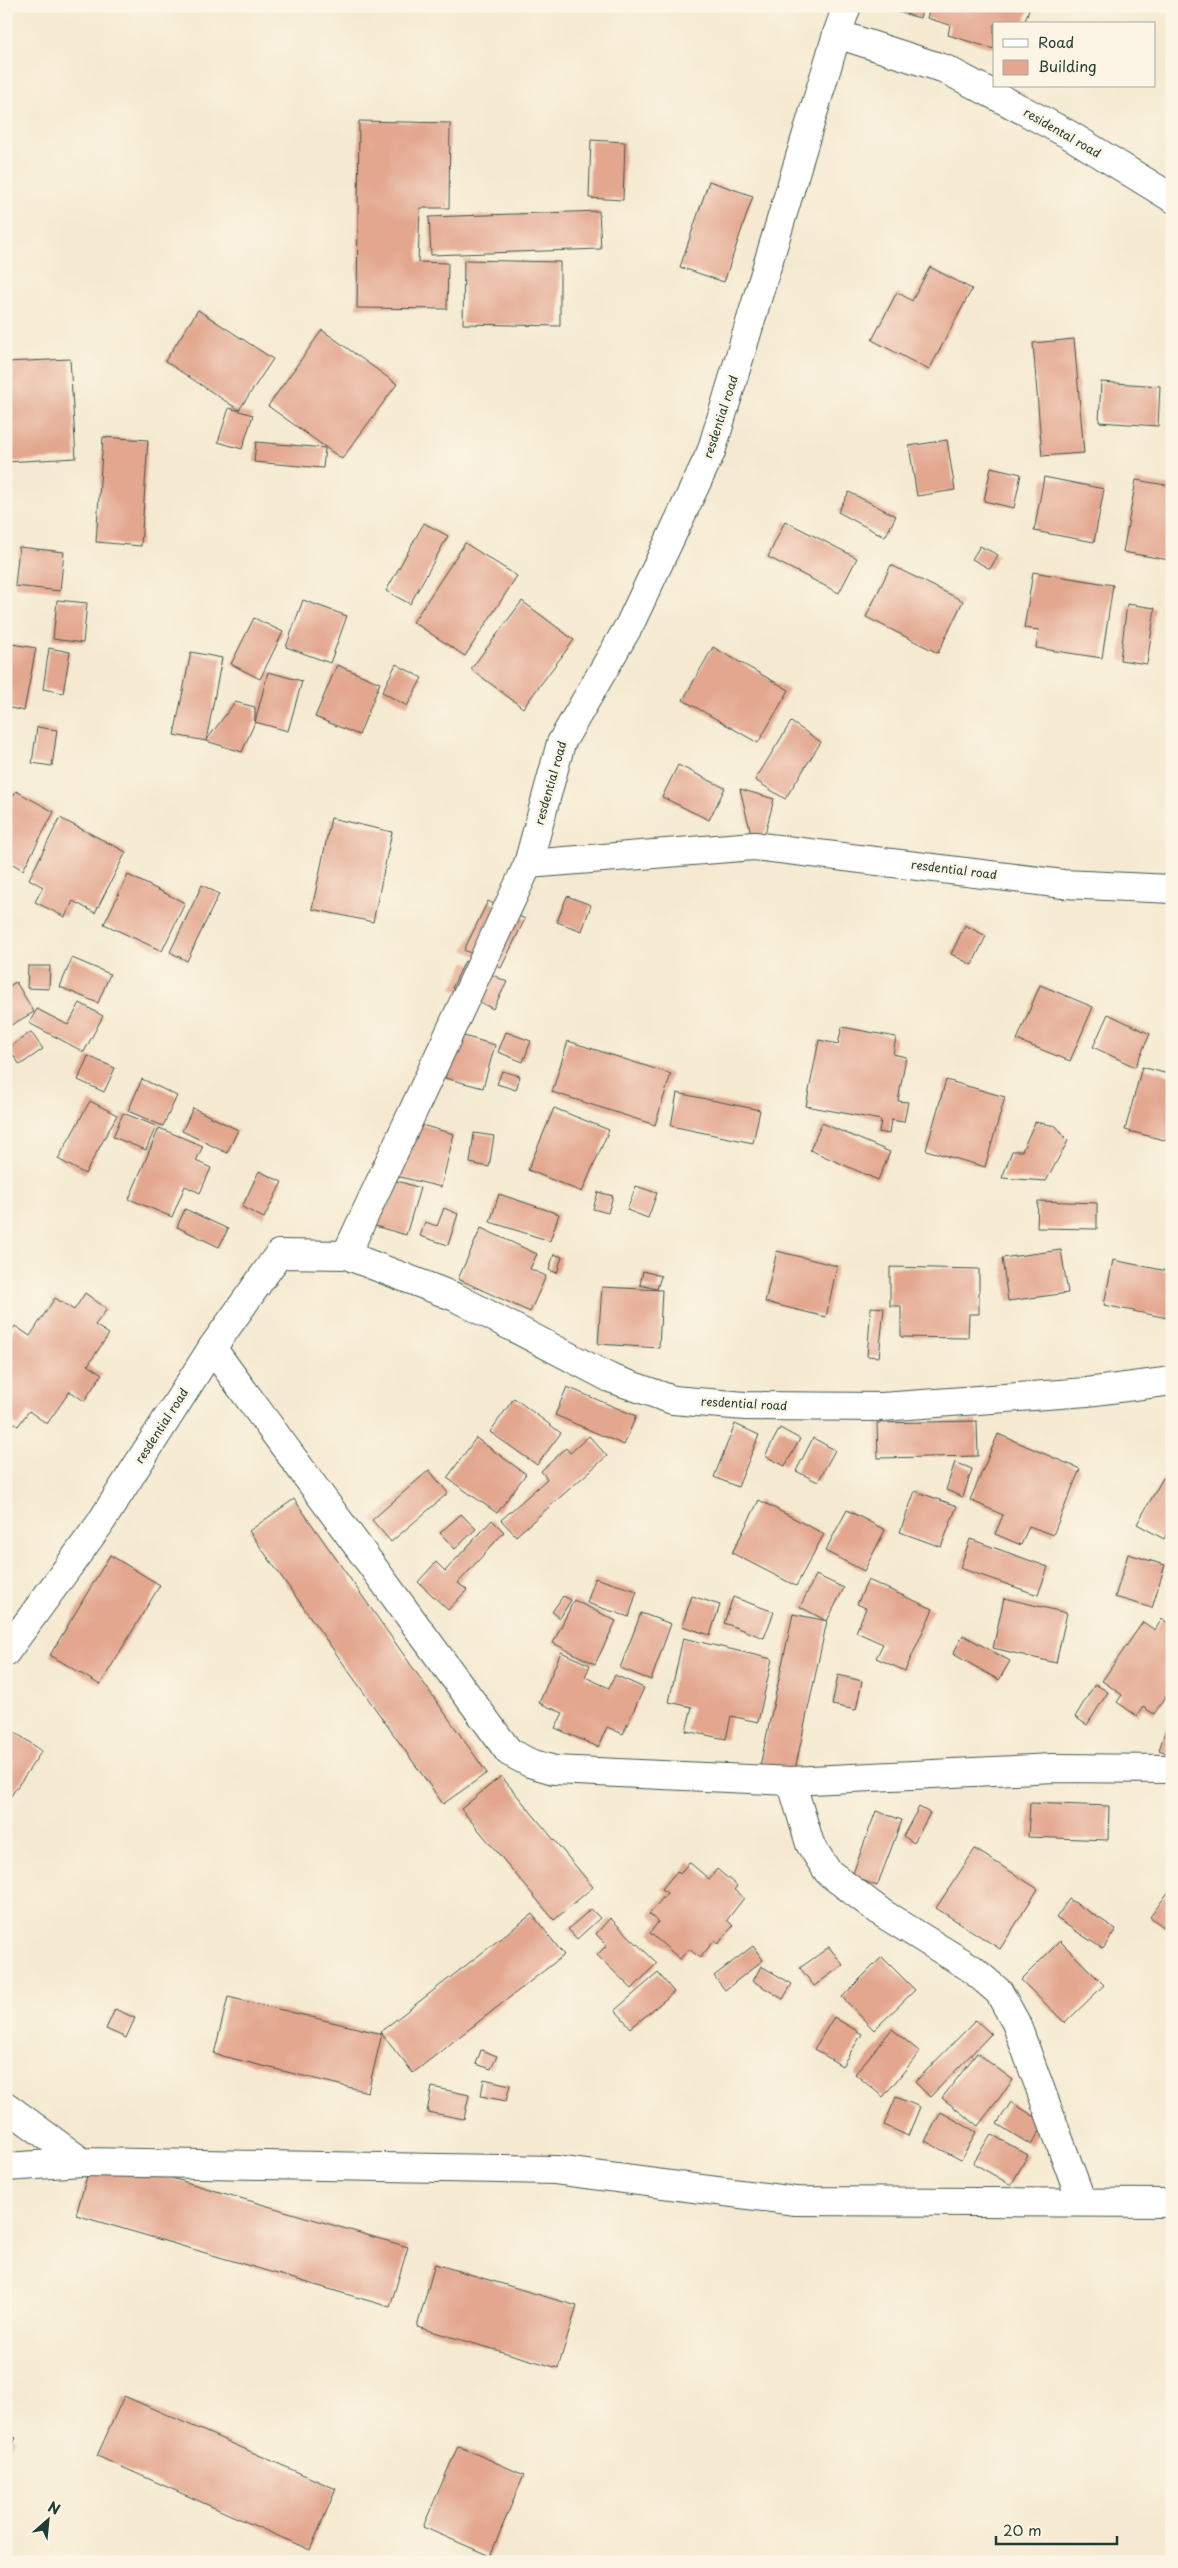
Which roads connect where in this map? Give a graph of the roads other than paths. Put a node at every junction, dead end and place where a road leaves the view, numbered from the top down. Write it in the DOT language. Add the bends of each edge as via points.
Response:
graph roads {
  1 [pos="847,6"];
  2 [pos="837,34"];
  3 [pos="1172,198"];
  4 [pos="528,864"];
  5 [pos="1172,889"];
  6 [pos="346,1255"];
  7 [pos="212,1348"];
  8 [pos="1172,1381"];
  9 [pos="6,1652"];
  10 [pos="1172,1769"];
  11 [pos="791,1781"];
  12 [pos="6,2106"];
  13 [pos="82,2162"];
  14 [pos="6,2167"];
  15 [pos="1082,2202"];
  16 [pos="1172,2203"];
  1 -- 2 [label="street, resdential road"];
  2 -- 3 [label="street, residental road" via="945,69 1068,134"];
  2 -- 4 [label="street, resdential road" via="711,452 630,624 561,744"];
  4 -- 5 [label="street, resdential road" via="754,846 1063,884"];
  4 -- 6 [label="street, resdential road"];
  6 -- 7 [label="street, resdential road" via="279,1254"];
  6 -- 8 [label="street, resdential road" via="455,1297 610,1378 673,1400 745,1406 882,1407 1087,1392"];
  7 -- 9 [label="street, resdential road" via="99,1525"];
  7 -- 11 [label="street" via="509,1752 554,1770"];
  10 -- 11 [label="street" via="1054,1768"];
  11 -- 15 [label="street" via="810,1844 828,1872 882,1913 971,1968 999,1992 1016,2023"];
  12 -- 13 [label="street"];
  13 -- 14 [label="street"];
  13 -- 15 [label="street" via="555,2170 795,2201"];
  15 -- 16 [label="street"];
}
